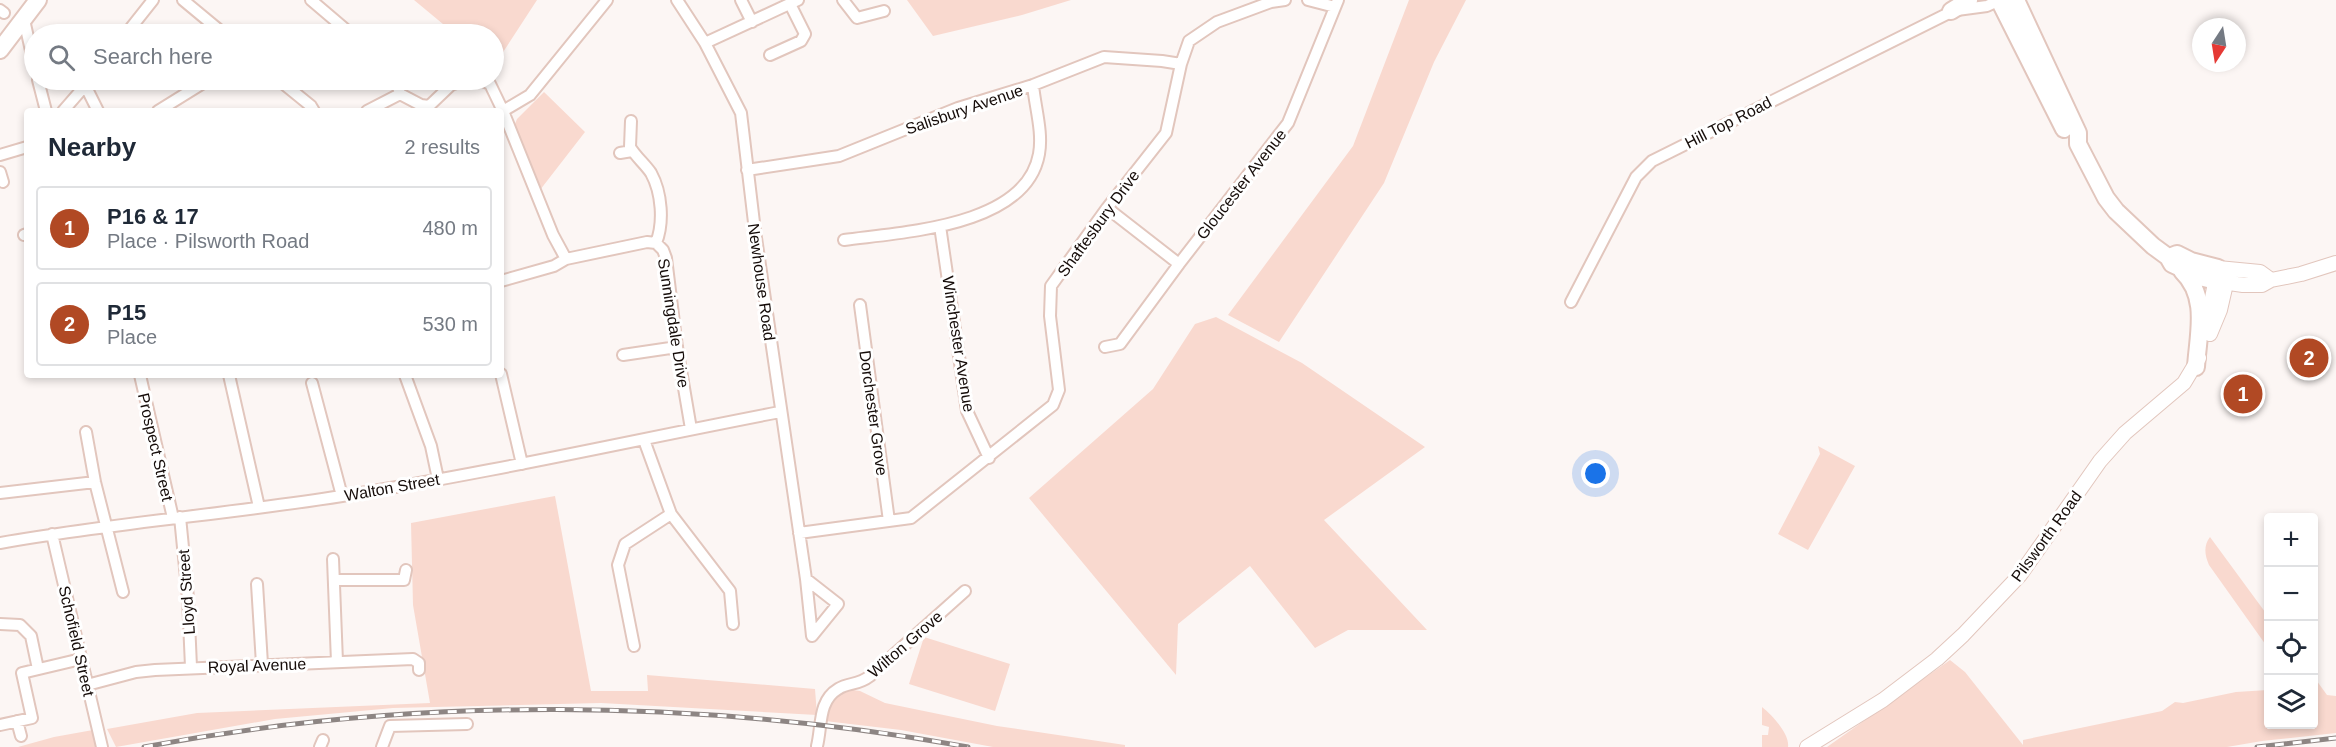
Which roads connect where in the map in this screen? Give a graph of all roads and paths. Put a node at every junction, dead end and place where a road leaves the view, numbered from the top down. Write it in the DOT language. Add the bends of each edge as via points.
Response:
graph roads {
  1 [pos="38,0"];
  2 [pos="153,0"];
  3 [pos="183,0"];
  4 [pos="311,0"];
  5 [pos="607,0"];
  6 [pos="677,0"];
  7 [pos="741,0"];
  8 [pos="843,0"];
  9 [pos="1285,0"];
  10 [pos="1308,0"];
  11 [pos="1969,0"];
  12 [pos="2016,0"];
  13 [pos="1993,1"];
  14 [pos="794,2"];
  15 [pos="1336,3"];
  16 [pos="884,10"];
  17 [pos="1951,11"];
  18 [pos="21,21"];
  19 [pos="752,22"];
  20 [pos="25,24"];
  21 [pos="134,24"];
  22 [pos="212,24"];
  23 [pos="339,24"];
  24 [pos="705,43"];
  25 [pos="0,50"];
  26 [pos="770,55"];
  27 [pos="1181,64"];
  28 [pos="1033,85"];
  29 [pos="41,90"];
  30 [pos="81,90"];
  31 [pos="91,90"];
  32 [pos="192,90"];
  33 [pos="291,90"];
  34 [pos="399,90"];
  35 [pos="446,90"];
  36 [pos="493,90"];
  37 [pos="400,94"];
  38 [pos="45,108"];
  39 [pos="66,108"];
  40 [pos="97,108"];
  41 [pos="163,108"];
  42 [pos="312,108"];
  43 [pos="373,108"];
  44 [pos="502,108"];
  45 [pos="504,110"];
  46 [pos="504,113"];
  47 [pos="631,121"];
  48 [pos="2078,144"];
  49 [pos="24,148"];
  50 [pos="632,151"];
  51 [pos="620,153"];
  52 [pos="0,155"];
  53 [pos="747,170"];
  54 [pos="1107,208"];
  55 [pos="940,226"];
  56 [pos="844,240"];
  57 [pos="656,243"];
  58 [pos="566,259"];
  59 [pos="2174,263"];
  60 [pos="2336,263"];
  61 [pos="1179,264"];
  62 [pos="2222,276"];
  63 [pos="504,280"];
  64 [pos="1571,302"];
  65 [pos="860,305"];
  66 [pos="1105,347"];
  67 [pos="677,348"];
  68 [pos="623,355"];
  69 [pos="2196,367"];
  70 [pos="141,378"];
  71 [pos="230,378"];
  72 [pos="406,378"];
  73 [pos="502,378"];
  74 [pos="312,383"];
  75 [pos="780,412"];
  76 [pos="691,429"];
  77 [pos="86,432"];
  78 [pos="644,440"];
  79 [pos="989,459"];
  80 [pos="522,464"];
  81 [pos="438,479"];
  82 [pos="95,482"];
  83 [pos="0,493"];
  84 [pos="342,496"];
  85 [pos="259,507"];
  86 [pos="671,514"];
  87 [pos="177,518"];
  88 [pos="889,521"];
  89 [pos="106,527"];
  90 [pos="799,533"];
  91 [pos="52,534"];
  92 [pos="0,543"];
  93 [pos="333,559"];
  94 [pos="406,570"];
  95 [pos="806,579"];
  96 [pos="335,580"];
  97 [pos="257,584"];
  98 [pos="965,591"];
  99 [pos="123,592"];
  100 [pos="0,624"];
  101 [pos="733,624"];
  102 [pos="634,646"];
  103 [pos="81,659"];
  104 [pos="337,662"];
  105 [pos="262,664"];
  106 [pos="191,667"];
  107 [pos="38,669"];
  108 [pos="419,669"];
  109 [pos="87,685"];
  110 [pos="17,721"];
  111 [pos="467,724"];
  112 [pos="0,725"];
  113 [pos="21,736"];
  114 [pos="101,742"];
  115 [pos="382,747"];
  116 [pos="816,747"];
  117 [pos="1807,747"];
  1 -- 18 [label="main road"];
  2 -- 21 [label="street"];
  3 -- 22 [label="street"];
  4 -- 23 [label="street"];
  5 -- 45 [label="street" via="530,94"];
  6 -- 24 [label="street, Newhouse Road"];
  7 -- 19 [label="street"];
  8 -- 16 [label="street" via="857,18"];
  9 -- 27 [label="street, Shaftesbury Drive" via="1217,22 1189,41"];
  10 -- 15 [label="street"];
  11 -- 17 [label="main road"];
  12 -- 48 [label="main road" via="2078,133"];
  13 -- 17 [label="street, Hill Top Road"];
  13 -- 48 [label="main road" via="2009,22 2069,138"];
  14 -- 19 [label="street"];
  14 -- 26 [label="street" via="805,34 801,41"];
  15 -- 61 [label="street, Gloucester Avenue" via="1288,123"];
  17 -- 64 [label="street, Hill Top Road" via="1652,161 1636,177"];
  18 -- 20 [label="street"];
  18 -- 25 [label="main road"];
  19 -- 24 [label="street"];
  24 -- 53 [label="street, Newhouse Road" via="741,113"];
  27 -- 28 [label="street, Salisbury Avenue" via="1104,57"];
  27 -- 54 [label="street, Shaftesbury Drive" via="1166,133"];
  28 -- 53 [label="street, Salisbury Avenue" via="958,108 839,156"];
  28 -- 55 [label="street" via="1040,140 1030,177 1017,194 999,206"];
  29 -- 38 [label="street"];
  30 -- 39 [label="street"];
  31 -- 40 [label="street"];
  32 -- 41 [label="street"];
  33 -- 42 [label="street"];
  34 -- 37 [label="street"];
  35 -- 37 [label="street" via="429,106"];
  36 -- 44 [label="street"];
  37 -- 43 [label="street"];
  46 -- 58 [label="street"];
  47 -- 50 [label="street"];
  48 -- 59 [label="main road" via="2111,204"];
  49 -- 52 [label="street"];
  50 -- 51 [label="street"];
  50 -- 57 [label="street, Sunningdale Drive" via="655,182 661,224"];
  53 -- 75 [label="street, Newhouse Road"];
  54 -- 61 [label="street"];
  54 -- 79 [label="street, Shaftesbury Drive" via="1051,286 1050,316 1059,390 1053,405"];
  55 -- 56 [label="street"];
  55 -- 79 [label="street, Winchester Avenue" via="967,411"];
  57 -- 58 [label="street"];
  57 -- 67 [label="street, Sunningdale Drive" via="666,258"];
  58 -- 63 [label="street"];
  59 -- 62 [label="main road"];
  59 -- 69 [label="main road" via="2195,287 2199,304"];
  60 -- 62 [label="street" via="2262,285"];
  61 -- 66 [label="street, Gloucester Avenue" via="1120,344"];
  62 -- 69 [label="street, Pilsworth Road"];
  65 -- 88 [label="street, Dorchester Grove"];
  67 -- 68 [label="street"];
  67 -- 76 [label="street, Sunningdale Drive"];
  69 -- 117 [label="street, Pilsworth Road" via="2184,383 2100,461 2020,575 1964,635 1882,700"];
  70 -- 87 [label="street, Prospect Street"];
  71 -- 85 [label="street"];
  72 -- 81 [label="street" via="431,446"];
  73 -- 80 [label="street"];
  74 -- 84 [label="street"];
  75 -- 76 [label="street, Walton Street"];
  75 -- 90 [label="street, Newhouse Road"];
  76 -- 78 [label="street, Walton Street"];
  77 -- 82 [label="street"];
  78 -- 80 [label="street, Walton Street"];
  78 -- 86 [label="street"];
  79 -- 88 [label="street, Shaftesbury Drive" via="911,518"];
  80 -- 81 [label="street, Walton Street"];
  81 -- 84 [label="street, Walton Street"];
  82 -- 83 [label="street"];
  82 -- 89 [label="street"];
  84 -- 85 [label="street, Walton Street"];
  85 -- 87 [label="street, Walton Street"];
  86 -- 101 [label="street" via="730,591"];
  86 -- 102 [label="street" via="625,544 618,565"];
  87 -- 89 [label="street, Walton Street"];
  87 -- 106 [label="street, Lloyd Street" via="188,598"];
  88 -- 90 [label="street, Shaftesbury Drive"];
  89 -- 91 [label="street, Walton Street"];
  89 -- 99 [label="street"];
  90 -- 95 [label="street, Newhouse Road"];
  91 -- 92 [label="street, Walton Street"];
  91 -- 103 [label="street, Schofield Street"];
  93 -- 96 [label="street"];
  94 -- 96 [label="street" via="404,580"];
  95 -- 95 [label="street, Newhouse Road" via="808,602 812,636 838,604"];
  96 -- 104 [label="street"];
  97 -- 105 [label="street"];
  98 -- 116 [label="street, Wilton Grove" via="863,681 838,689 829,698 823,705"];
  100 -- 107 [label="street" via="20,625 31,636"];
  103 -- 107 [label="street"];
  103 -- 109 [label="street, Schofield Street"];
  104 -- 105 [label="street, Royal Avenue"];
  104 -- 108 [label="street, Royal Avenue" via="413,659 419,663"];
  105 -- 106 [label="street, Royal Avenue"];
  106 -- 109 [label="street, Royal Avenue" via="136,672"];
  107 -- 110 [label="street" via="18,674 32,717"];
  109 -- 114 [label="street, Schofield Street"];
  110 -- 112 [label="street"];
  110 -- 113 [label="street"];
  111 -- 115 [label="street" via="390,726"];
}
